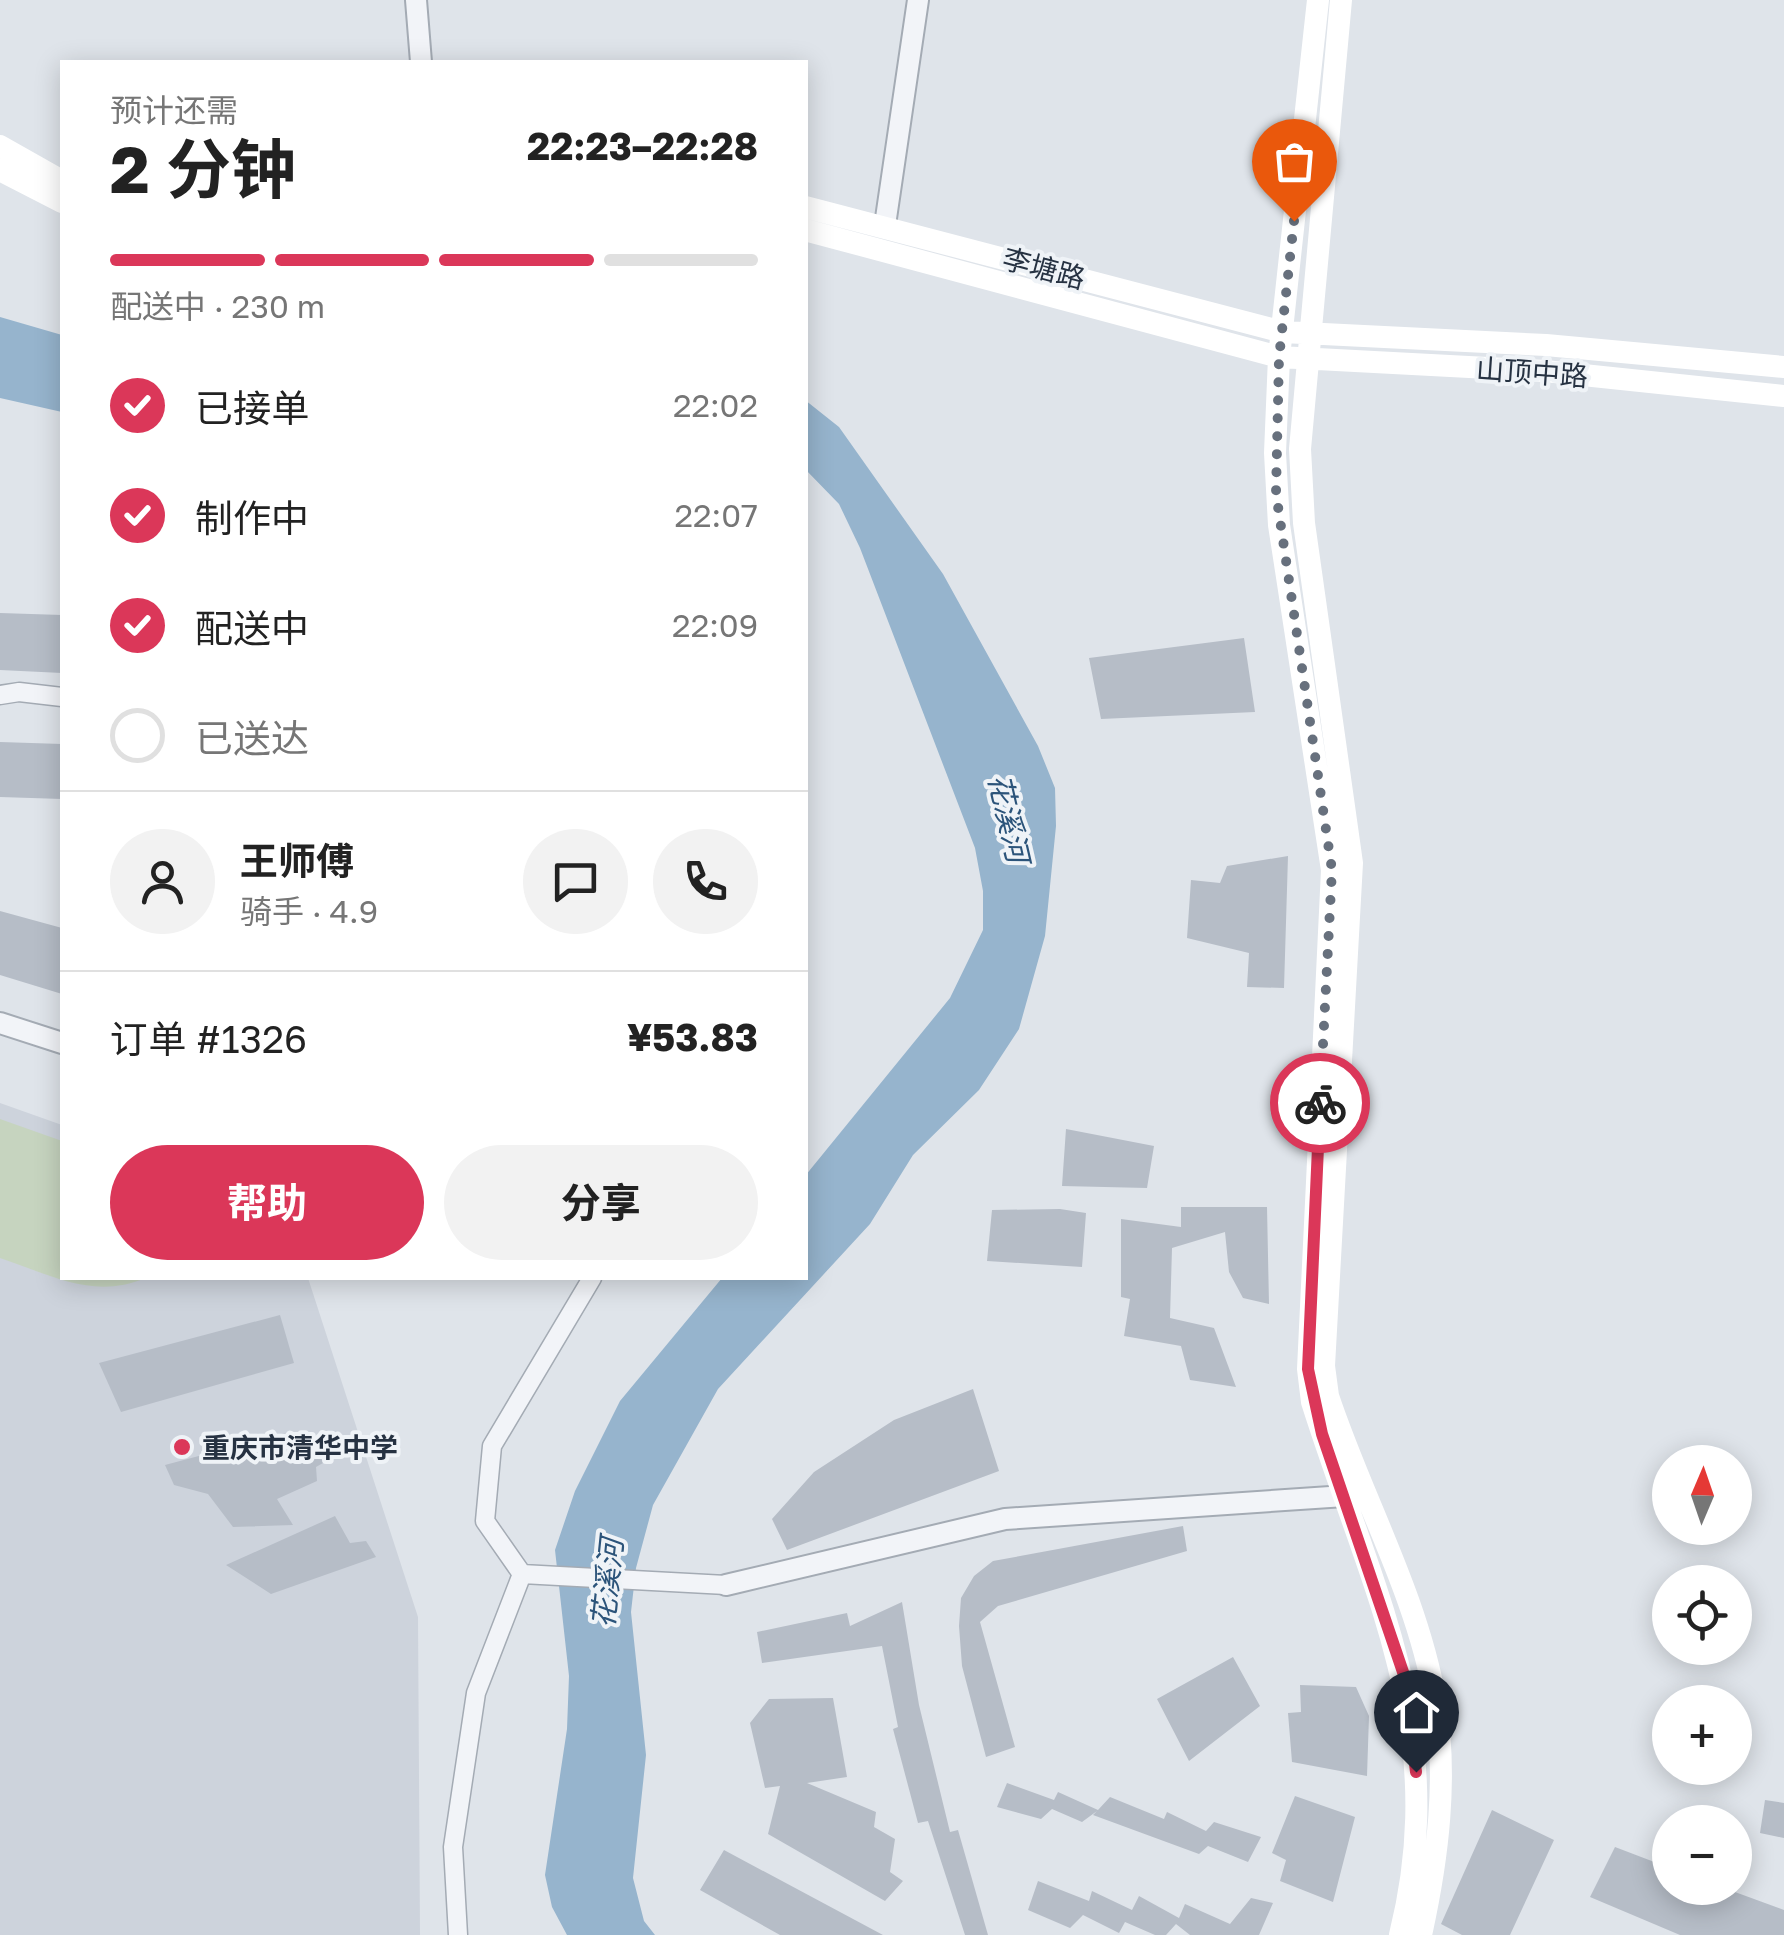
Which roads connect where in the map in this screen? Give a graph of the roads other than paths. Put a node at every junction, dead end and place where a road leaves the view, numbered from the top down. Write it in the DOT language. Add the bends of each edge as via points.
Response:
graph roads {
  1 [pos="416,0"];
  2 [pos="918,0"];
  3 [pos="1318,0"];
  4 [pos="1341,0"];
  5 [pos="421,60"];
  6 [pos="0,146"];
  7 [pos="0,170"];
  8 [pos="60,180"];
  9 [pos="60,201"];
  10 [pos="808,207"];
  11 [pos="886,226"];
  12 [pos="808,231"];
  13 [pos="1283,332"];
  14 [pos="1308,334"];
  15 [pos="1279,358"];
  16 [pos="1305,360"];
  17 [pos="1784,367"];
  18 [pos="1784,396"];
  19 [pos="0,695"];
  20 [pos="60,697"];
  21 [pos="0,1023"];
  22 [pos="60,1042"];
  23 [pos="591,1280"];
  24 [pos="1356,1495"];
  25 [pos="522,1574"];
  26 [pos="726,1585"];
  27 [pos="458,1935"];
  28 [pos="1400,1935"];
  29 [pos="1421,1935"];
  1 -- 5 [label="street"];
  2 -- 11 [label="street"];
  3 -- 13 [label="main road"];
  4 -- 14 [label="main road"];
  6 -- 8 [label="main road"];
  7 -- 9 [label="main road"];
  10 -- 11 [label="main road, 李塘路"];
  11 -- 13 [label="main road, 李塘路"];
  12 -- 15 [label="main road, 李塘路"];
  13 -- 14 [label="main road, 山顶中路"];
  13 -- 15 [label="main road"];
  14 -- 16 [label="main road"];
  14 -- 17 [label="main road, 山顶中路" via="1546,345"];
  15 -- 16 [label="main road, 山顶中路"];
  15 -- 24 [label="main road" via="1277,509 1332,870 1308,1369 1312,1402"];
  16 -- 18 [label="main road, 山顶中路" via="1546,371"];
  16 -- 24 [label="main road" via="1304,523 1352,863 1324,1366"];
  19 -- 20 [label="street"];
  21 -- 22 [label="street"];
  23 -- 25 [label="street" via="492,1446 486,1521"];
  24 -- 26 [label="street" via="1005,1519"];
  24 -- 28 [label="main road" via="1414,1737 1416,1845"];
  24 -- 29 [label="main road" via="1418,1638 1435,1700 1438,1846"];
  25 -- 26 [label="street"];
  25 -- 27 [label="street" via="476,1693 453,1848"];
}
